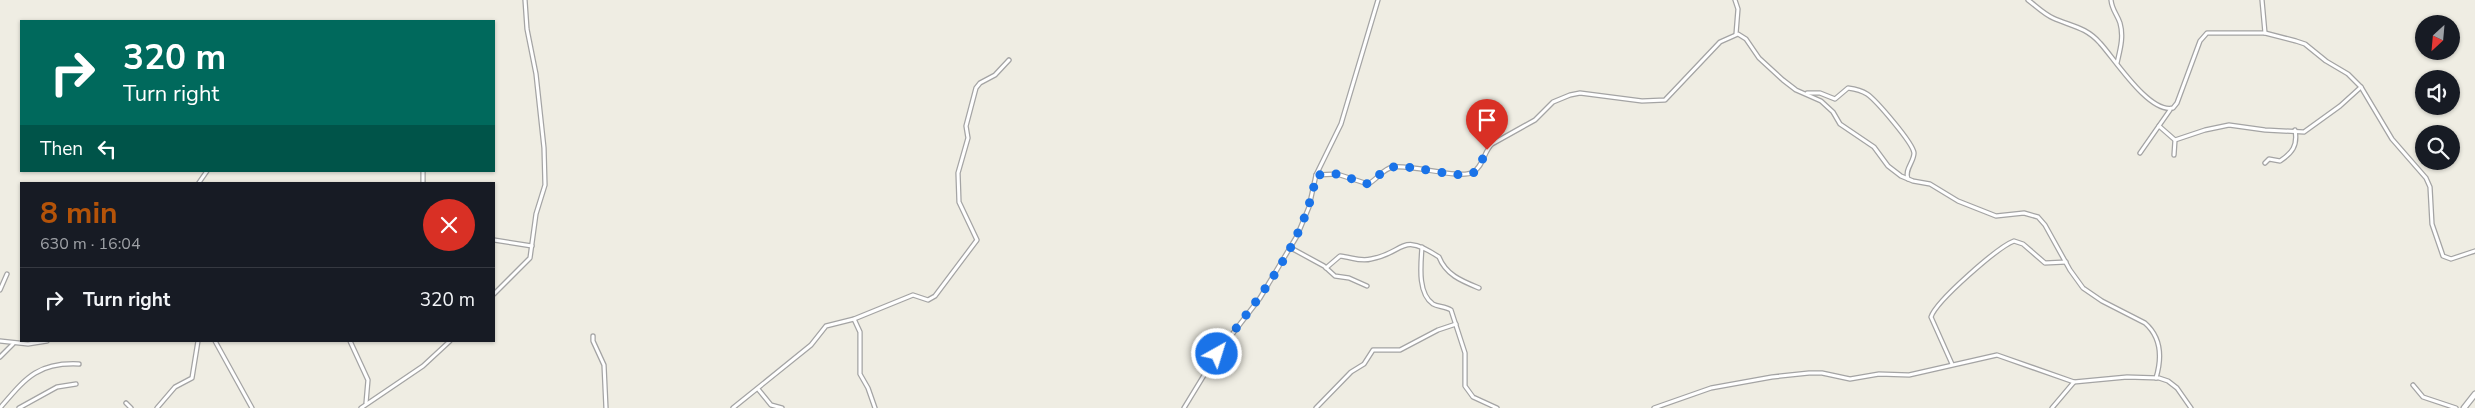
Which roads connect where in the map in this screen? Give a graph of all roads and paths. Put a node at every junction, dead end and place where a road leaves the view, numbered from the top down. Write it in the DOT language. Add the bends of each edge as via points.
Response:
graph roads {
  1 [pos="525,0"];
  2 [pos="1378,0"];
  3 [pos="1735,0"];
  4 [pos="2028,0"];
  5 [pos="2111,0"];
  6 [pos="2262,0"];
  7 [pos="2264,33"];
  8 [pos="1736,34"];
  9 [pos="1008,60"];
  10 [pos="2116,64"];
  11 [pos="2361,87"];
  12 [pos="1805,94"];
  13 [pos="2170,109"];
  14 [pos="2159,126"];
  15 [pos="2295,130"];
  16 [pos="2175,140"];
  17 [pos="2140,153"];
  18 [pos="2174,155"];
  19 [pos="2265,163"];
  20 [pos="1316,175"];
  21 [pos="1908,180"];
  22 [pos="495,240"];
  23 [pos="532,246"];
  24 [pos="1422,247"];
  25 [pos="1291,248"];
  26 [pos="2475,251"];
  27 [pos="2066,262"];
  28 [pos="1326,268"];
  29 [pos="7,274"];
  30 [pos="1367,286"];
  31 [pos="1479,288"];
  32 [pos="0,290"];
  33 [pos="495,293"];
  34 [pos="854,319"];
  35 [pos="1456,324"];
  36 [pos="594,336"];
  37 [pos="0,341"];
  38 [pos="43,342"];
  39 [pos="198,342"];
  40 [pos="216,342"];
  41 [pos="350,342"];
  42 [pos="449,342"];
  43 [pos="14,344"];
  44 [pos="0,357"];
  45 [pos="79,364"];
  46 [pos="1952,364"];
  47 [pos="2156,378"];
  48 [pos="2074,382"];
  49 [pos="76,384"];
  50 [pos="2413,385"];
  51 [pos="758,389"];
  52 [pos="2475,394"];
  53 [pos="126,403"];
  54 [pos="366,404"];
  55 [pos="735,407"];
  56 [pos="0,408"];
  57 [pos="19,408"];
  58 [pos="131,408"];
  59 [pos="157,408"];
  60 [pos="252,408"];
  61 [pos="361,408"];
  62 [pos="606,408"];
  63 [pos="782,408"];
  64 [pos="875,408"];
  65 [pos="1184,408"];
  66 [pos="1316,408"];
  67 [pos="1497,408"];
  68 [pos="1654,408"];
  69 [pos="2052,408"];
  70 [pos="2191,408"];
  71 [pos="2456,408"];
  72 [pos="2464,408"];
  1 -- 23 [label="street" via="545,171 544,192 536,214"];
  2 -- 20 [label="street" via="1341,124"];
  3 -- 8 [label="street" via="1738,9"];
  4 -- 10 [label="street" via="2050,16 2090,33"];
  5 -- 10 [label="street" via="2122,38"];
  6 -- 7 [label="street"];
  7 -- 11 [label="street" via="2305,44"];
  7 -- 13 [label="street" via="2205,34 2177,103"];
  8 -- 12 [label="street" via="1746,39 1759,58 1783,80"];
  8 -- 20 [label="street" via="1720,42 1667,99 1642,101 1580,94 1564,97 1535,120 1492,144 1470,174 1394,167 1383,171 1368,184 1337,174"];
  9 -- 34 [label="street" via="995,75 976,88 966,126 968,138 958,173 958,202 976,234 976,243 933,299 913,295"];
  10 -- 13 [label="street" via="2155,103"];
  11 -- 15 [label="street" via="2304,132"];
  11 -- 26 [label="street" via="2392,139 2428,183 2432,224 2443,256 2450,259"];
  12 -- 21 [label="street" via="1826,105 1840,124 1874,146 1892,170"];
  12 -- 21 [label="street" via="1820,93 1836,98 1848,88 1873,99 1913,150 1913,159 1906,173"];
  13 -- 14 [label="street"];
  14 -- 16 [label="street"];
  14 -- 17 [label="street"];
  15 -- 16 [label="street" via="2226,125"];
  15 -- 19 [label="street" via="2295,148 2282,161 2269,159"];
  16 -- 18 [label="street"];
  20 -- 25 [label="street" via="1309,208"];
  21 -- 27 [label="street" via="1930,184 1958,201 1996,216 2034,215 2045,224"];
  22 -- 23 [label="street"];
  23 -- 33 [label="street" via="530,258"];
  24 -- 28 [label="street" via="1404,244 1385,255 1367,260 1340,256"];
  24 -- 31 [label="street" via="1439,257 1452,276"];
  24 -- 35 [label="street" via="1421,270 1426,294 1434,305 1451,310"];
  25 -- 28 [label="street"];
  25 -- 65 [label="street" via="1260,298 1217,354"];
  27 -- 46 [label="street" via="2045,263 2024,244 2014,241 1961,282 1931,317"];
  27 -- 47 [label="street" via="2076,279 2094,297 2151,329 2161,354"];
  28 -- 30 [label="street" via="1335,276"];
  29 -- 32 [label="street"];
  34 -- 51 [label="street" via="826,326 811,345"];
  34 -- 64 [label="street" via="860,332 860,374"];
  35 -- 66 [label="street" via="1400,350 1372,350 1364,364"];
  35 -- 67 [label="street" via="1465,353 1465,386 1472,397"];
  36 -- 62 [label="street" via="593,341 604,365"];
  37 -- 43 [label="street"];
  38 -- 43 [label="street"];
  39 -- 59 [label="street" via="192,378 175,387"];
  40 -- 60 [label="street"];
  41 -- 54 [label="street" via="368,380"];
  42 -- 54 [label="street" via="423,366"];
  43 -- 44 [label="street"];
  45 -- 56 [label="street" via="40,369"];
  46 -- 48 [label="street" via="1992,355 2002,356"];
  46 -- 68 [label="street" via="1909,375 1880,374 1850,379 1809,373 1772,377 1711,388"];
  47 -- 48 [label="street"];
  47 -- 70 [label="street" via="2173,384"];
  48 -- 69 [label="street"];
  49 -- 57 [label="street" via="57,387"];
  50 -- 71 [label="street" via="2423,397"];
  51 -- 55 [label="street"];
  51 -- 63 [label="street" via="771,405"];
  52 -- 72 [label="street"];
  53 -- 58 [label="street"];
  54 -- 61 [label="street"];
}
